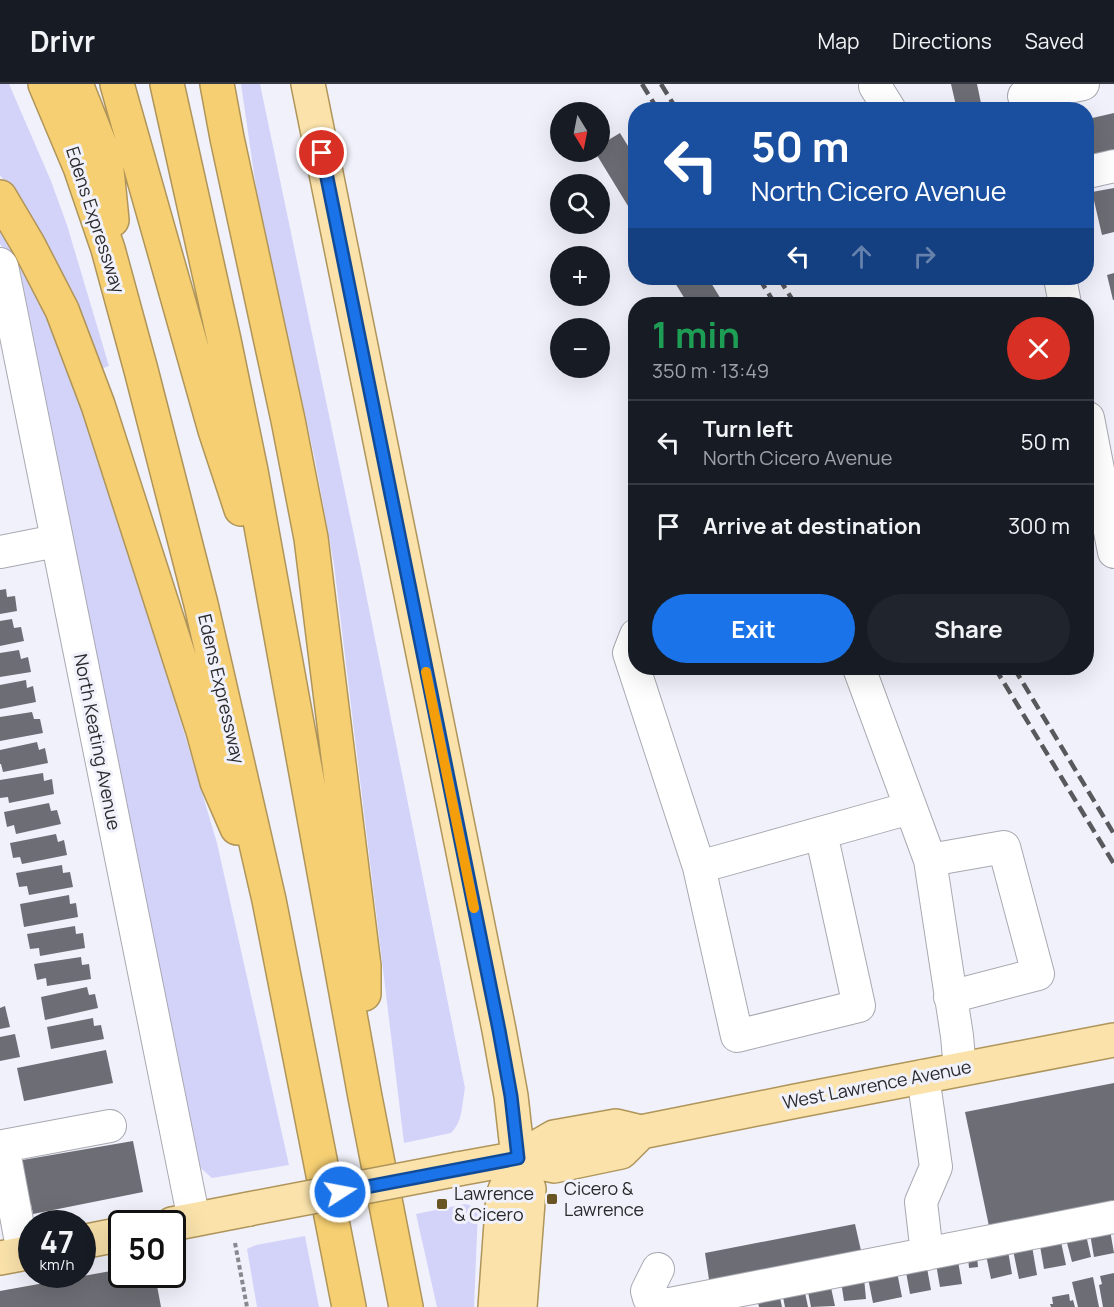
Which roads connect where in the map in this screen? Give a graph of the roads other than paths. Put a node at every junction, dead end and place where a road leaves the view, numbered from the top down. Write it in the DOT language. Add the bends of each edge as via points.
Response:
graph roads {
  1 [pos="45,84"];
  2 [pos="76,84"];
  3 [pos="117,84"];
  4 [pos="167,84"];
  5 [pos="217,84"];
  6 [pos="308,84"];
  7 [pos="1083,84"];
  8 [pos="1024,96"];
  9 [pos="1114,166"];
  10 [pos="1094,171"];
  11 [pos="0,198"];
  12 [pos="0,264"];
  13 [pos="120,293"];
  14 [pos="1094,449"];
  15 [pos="56,541"];
  16 [pos="0,552"];
  17 [pos="1114,552"];
  18 [pos="281,633"];
  19 [pos="636,675"];
  20 [pos="862,675"];
  21 [pos="910,808"];
  22 [pos="821,832"];
  23 [pos="930,860"];
  24 [pos="699,867"];
  25 [pos="269,900"];
  26 [pos="950,997"];
  27 [pos="1114,1040"];
  28 [pos="960,1070"];
  29 [pos="923,1076"];
  30 [pos="365,1097"];
  31 [pos="110,1126"];
  32 [pos="518,1158"];
  33 [pos="181,1210"];
  34 [pos="1114,1217"];
  35 [pos="186,1221"];
  36 [pos="18,1254"];
  37 [pos="927,1254"];
  38 [pos="658,1269"];
  39 [pos="349,1307"];
  40 [pos="406,1307"];
  41 [pos="495,1307"];
  42 [pos="520,1307"];
  1 -- 13 [label="highway, Edens Expressway" via="93,204"];
  2 -- 13 [label="highway" via="106,160"];
  3 -- 18 [label="highway" via="214,430"];
  4 -- 18 [label="highway" via="224,340"];
  5 -- 30 [label="highway" via="314,558 364,966"];
  6 -- 32 [label="main road" via="499,1030"];
  7 -- 8 [label="street"];
  9 -- 10 [label="street"];
  11 -- 25 [label="highway" via="66,320 102,416 217,782"];
  12 -- 15 [label="street, North Keating Avenue"];
  13 -- 25 [label="highway, Edens Expressway" via="201,604"];
  14 -- 17 [label="street"];
  15 -- 16 [label="street"];
  15 -- 33 [label="street, North Keating Avenue"];
  18 -- 30 [label="highway"];
  19 -- 24 [label="street"];
  20 -- 21 [label="street"];
  21 -- 22 [label="street"];
  21 -- 23 [label="street"];
  22 -- 24 [label="street"];
  22 -- 24 [label="street" via="859,1006 737,1036"];
  23 -- 26 [label="street"];
  23 -- 26 [label="street" via="1004,847 1038,974"];
  25 -- 39 [label="highway, Edens Expressway"];
  26 -- 28 [label="street"];
  27 -- 28 [label="main road, West Lawrence Avenue"];
  28 -- 29 [label="main road, West Lawrence Avenue"];
  29 -- 32 [label="main road, West Lawrence Avenue" via="641,1132 621,1152 554,1166"];
  29 -- 37 [label="street" via="936,1167 921,1202"];
  30 -- 40 [label="highway"];
  31 -- 36 [label="street" via="3,1146"];
  32 -- 35 [label="main road, West Lawrence Avenue, bridge"];
  32 -- 41 [label="main road" via="503,1195"];
  32 -- 42 [label="main road" via="529,1189"];
  34 -- 37 [label="street"];
  37 -- 38 [label="street" via="670,1304 655,1304 646,1291"];
}
